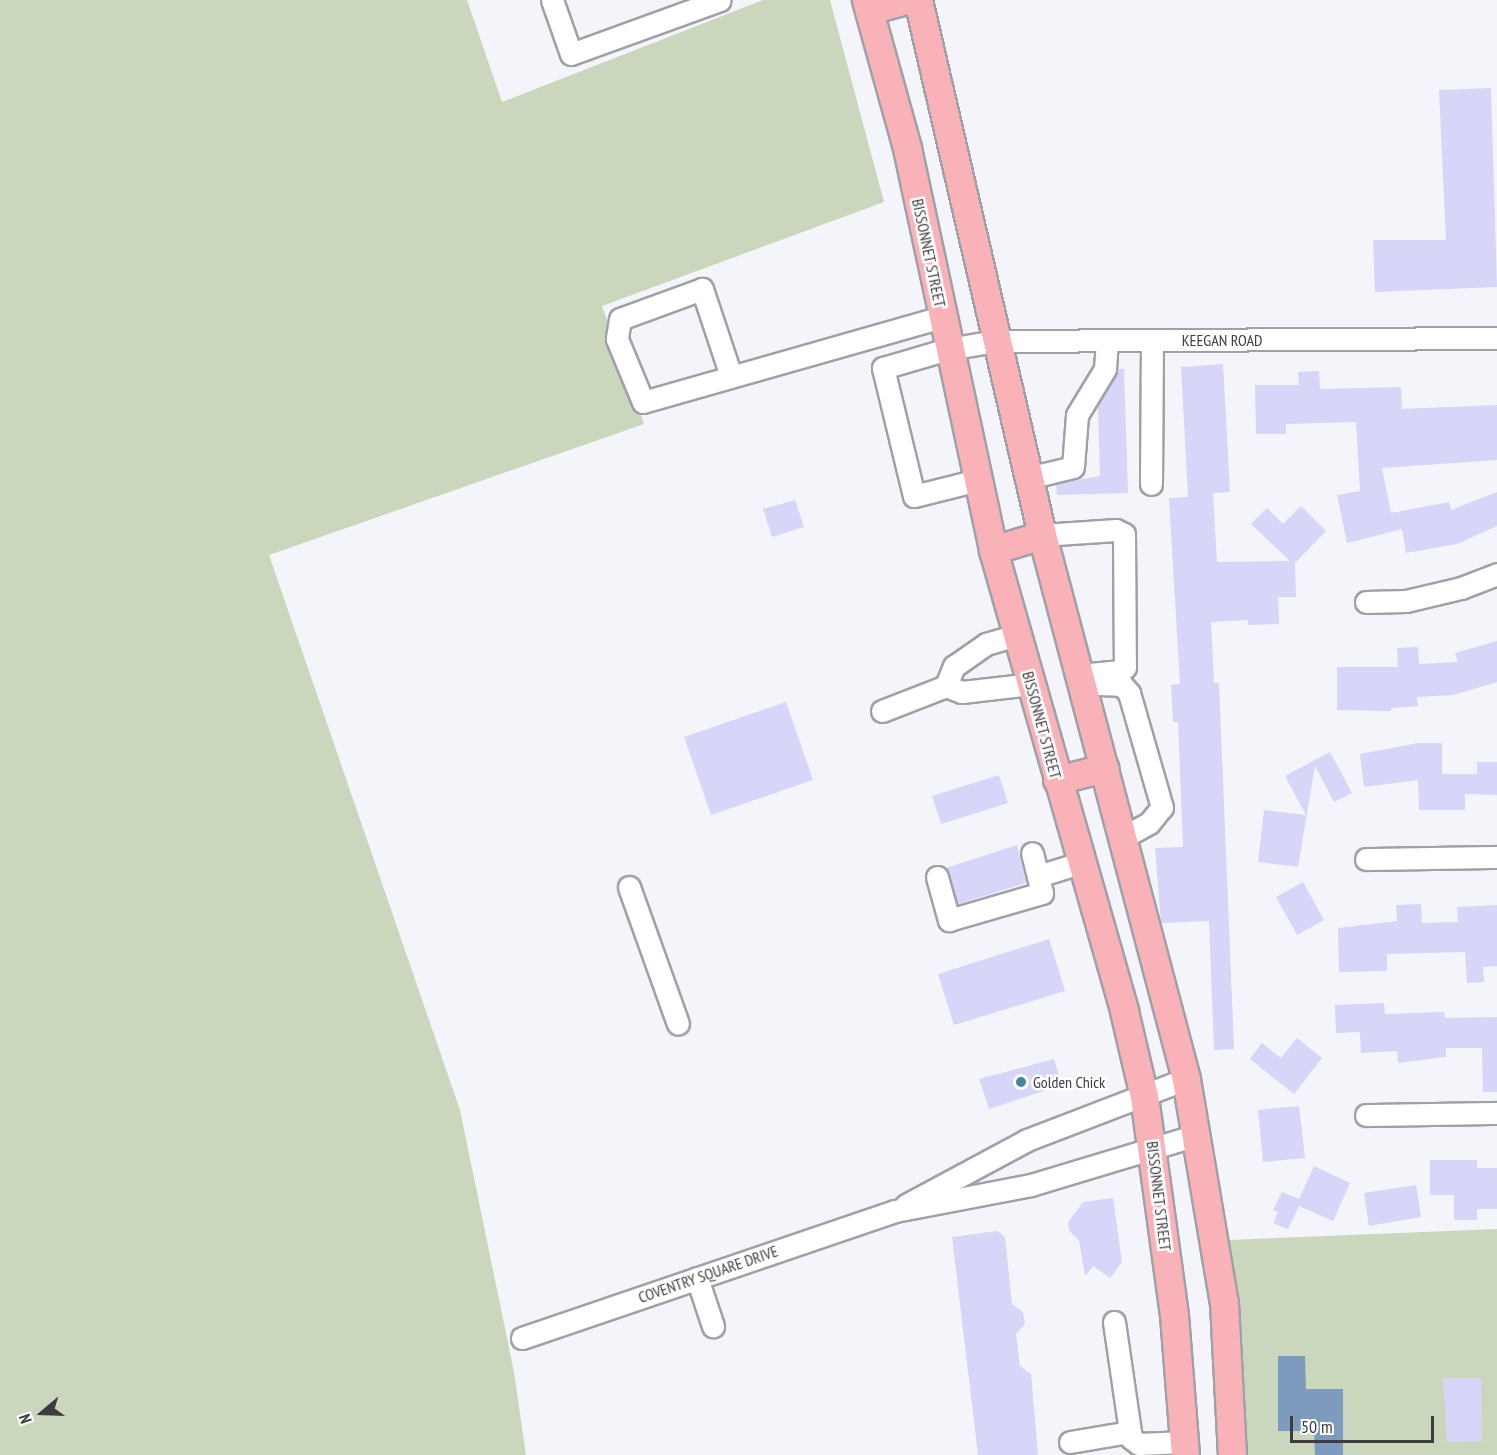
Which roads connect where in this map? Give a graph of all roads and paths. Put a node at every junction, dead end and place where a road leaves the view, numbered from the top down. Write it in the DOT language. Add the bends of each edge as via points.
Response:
graph roads {
  1 [pos="552,0"];
  2 [pos="720,0"];
  3 [pos="906,0"];
  4 [pos="918,0"];
  5 [pos="868,5"];
  6 [pos="942,317"];
  7 [pos="1497,338"];
  8 [pos="1107,340"];
  9 [pos="1152,340"];
  10 [pos="996,341"];
  11 [pos="948,349"];
  12 [pos="731,376"];
  13 [pos="1029,478"];
  14 [pos="978,480"];
  15 [pos="1152,484"];
  16 [pos="1042,535"];
  17 [pos="993,550"];
  18 [pos="1497,574"];
  19 [pos="1366,602"];
  20 [pos="1017,635"];
  21 [pos="1081,682"];
  22 [pos="1031,684"];
  23 [pos="946,686"];
  24 [pos="882,711"];
  25 [pos="1104,768"];
  26 [pos="1057,780"];
  27 [pos="1122,838"];
  28 [pos="1032,852"];
  29 [pos="1497,857"];
  30 [pos="1366,859"];
  31 [pos="1080,863"];
  32 [pos="1038,876"];
  33 [pos="937,877"];
  34 [pos="629,887"];
  35 [pos="678,1024"];
  36 [pos="1186,1079"];
  37 [pos="1144,1096"];
  38 [pos="1497,1113"];
  39 [pos="1366,1115"];
  40 [pos="1197,1135"];
  41 [pos="1153,1150"];
  42 [pos="895,1211"];
  43 [pos="697,1278"];
  44 [pos="1114,1322"];
  45 [pos="713,1326"];
  46 [pos="522,1338"];
  47 [pos="1129,1432"];
  48 [pos="1070,1442"];
  49 [pos="1185,1448"];
  50 [pos="1232,1455"];
  1 -- 2 [label="street" via="571,54"];
  3 -- 5 [label="main road"];
  4 -- 10 [label="main road"];
  5 -- 6 [label="main road, BISSONNET STREET" via="907,148"];
  6 -- 11 [label="main road, BISSONNET STREET"];
  6 -- 12 [label="street"];
  7 -- 9 [label="street, KEEGAN ROAD"];
  8 -- 9 [label="street, KEEGAN ROAD"];
  8 -- 10 [label="street, KEEGAN ROAD"];
  8 -- 13 [label="street" via="1105,369 1077,415 1073,467"];
  9 -- 15 [label="street"];
  10 -- 11 [label="street, KEEGAN ROAD"];
  10 -- 13 [label="main road"];
  11 -- 14 [label="main road, BISSONNET STREET"];
  11 -- 14 [label="street, KEEGAN ROAD" via="883,368 914,496"];
  12 -- 12 [label="street" via="702,289 620,319 617,339 643,402"];
  13 -- 16 [label="main road"];
  14 -- 17 [label="main road, BISSONNET STREET"];
  16 -- 17 [label="main road"];
  16 -- 21 [label="main road"];
  16 -- 21 [label="street" via="1116,530 1124,534 1125,667"];
  17 -- 20 [label="main road, BISSONNET STREET"];
  18 -- 19 [label="street" via="1461,588 1406,601"];
  20 -- 22 [label="main road, BISSONNET STREET"];
  20 -- 23 [label="street" via="986,644 954,666"];
  21 -- 25 [label="main road"];
  21 -- 27 [label="street" via="1122,685 1141,724 1162,807 1149,823"];
  22 -- 23 [label="street" via="962,692"];
  22 -- 26 [label="main road, BISSONNET STREET"];
  23 -- 24 [label="street"];
  25 -- 26 [label="main road"];
  25 -- 27 [label="main road"];
  26 -- 31 [label="main road, BISSONNET STREET"];
  27 -- 36 [label="main road"];
  28 -- 32 [label="street"];
  29 -- 30 [label="street"];
  31 -- 32 [label="street"];
  31 -- 37 [label="main road, BISSONNET STREET" via="1124,1011"];
  32 -- 33 [label="street" via="1042,893 949,920"];
  34 -- 35 [label="street"];
  36 -- 37 [label="street, COVENTRY SQUARE DRIVE"];
  36 -- 40 [label="main road"];
  37 -- 41 [label="main road, BISSONNET STREET"];
  37 -- 42 [label="street, COVENTRY SQUARE DRIVE" via="1027,1140"];
  38 -- 39 [label="street"];
  40 -- 41 [label="street, COVENTRY SQUARE DRIVE"];
  40 -- 50 [label="main road" via="1224,1303"];
  41 -- 42 [label="street, COVENTRY SQUARE DRIVE" via="1031,1185"];
  41 -- 49 [label="main road, BISSONNET STREET"];
  42 -- 43 [label="street, COVENTRY SQUARE DRIVE"];
  43 -- 45 [label="street"];
  43 -- 46 [label="street, COVENTRY SQUARE DRIVE"];
  44 -- 47 [label="street"];
  47 -- 48 [label="street"];
  47 -- 49 [label="street" via="1139,1444"];
}
